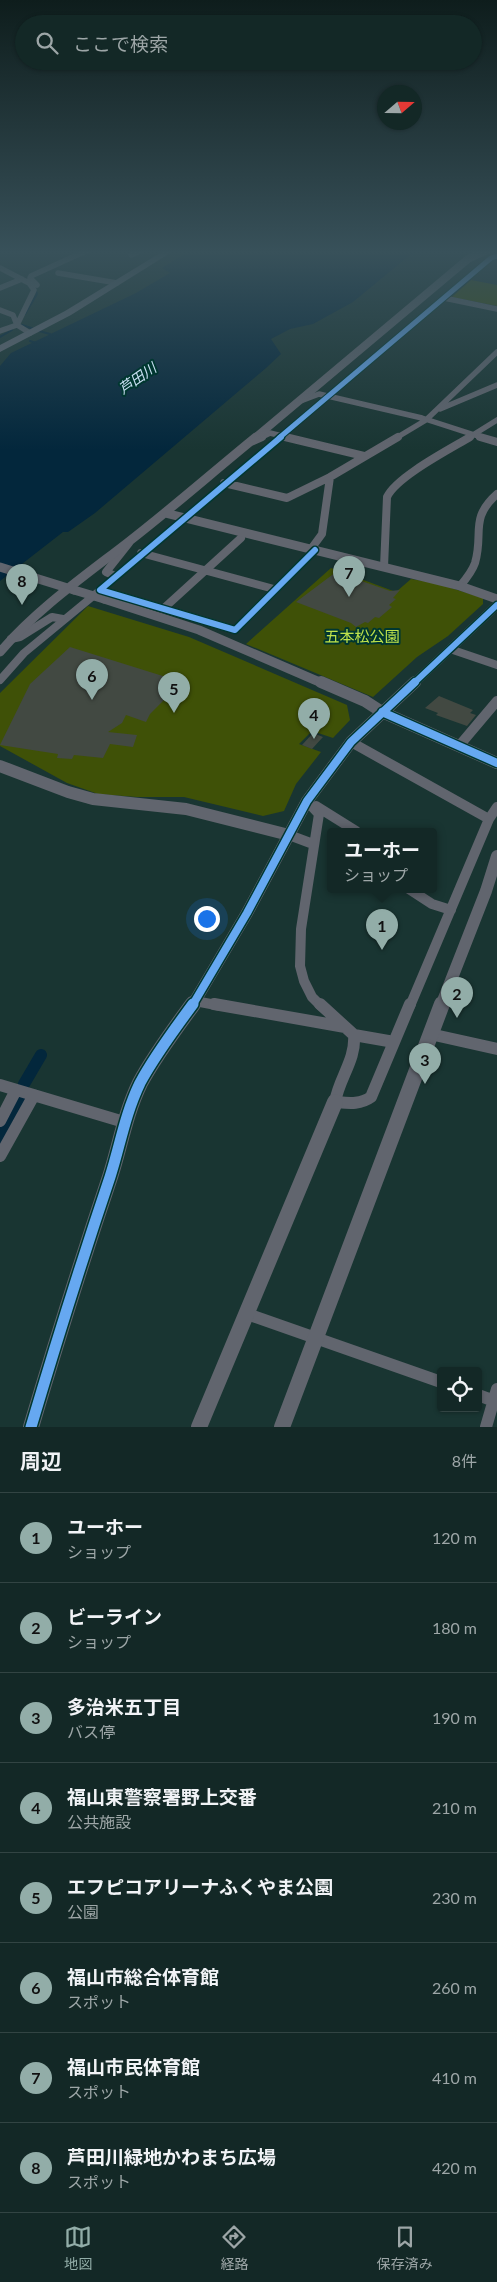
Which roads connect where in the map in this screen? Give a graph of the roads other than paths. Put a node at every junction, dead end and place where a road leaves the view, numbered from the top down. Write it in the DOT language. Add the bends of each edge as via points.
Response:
graph roads {
  1 [pos="15,317"];
  2 [pos="21,317"];
  3 [pos="59,317"];
  4 [pos="399,317"];
  5 [pos="422,317"];
  6 [pos="17,325"];
  7 [pos="0,331"];
  8 [pos="34,331"];
  9 [pos="0,348"];
  10 [pos="496,355"];
  11 [pos="321,382"];
  12 [pos="497,384"];
  13 [pos="319,394"];
  14 [pos="327,396"];
  15 [pos="294,403"];
  16 [pos="436,410"];
  17 [pos="426,420"];
  18 [pos="497,420"];
  19 [pos="471,434"];
  20 [pos="281,436"];
  21 [pos="497,442"];
  22 [pos="244,445"];
  23 [pos="364,456"];
  24 [pos="330,477"];
  25 [pos="224,483"];
  26 [pos="497,494"];
  27 [pos="165,513"];
  28 [pos="184,517"];
  29 [pos="133,537"];
  30 [pos="241,538"];
  31 [pos="313,549"];
  32 [pos="141,554"];
  33 [pos="0,567"];
  34 [pos="384,567"];
  35 [pos="205,570"];
  36 [pos="0,572"];
  37 [pos="115,576"];
  38 [pos="460,586"];
  39 [pos="274,589"];
  40 [pos="66,590"];
  41 [pos="101,597"];
  42 [pos="497,599"];
  43 [pos="497,605"];
  44 [pos="163,609"];
  45 [pos="63,619"];
  46 [pos="11,639"];
  47 [pos="450,649"];
  48 [pos="0,652"];
  49 [pos="497,665"];
  50 [pos="0,680"];
  51 [pos="497,701"];
  52 [pos="382,712"];
  53 [pos="350,742"];
  54 [pos="459,746"];
  55 [pos="497,763"];
  56 [pos="0,766"];
  57 [pos="307,801"];
  58 [pos="497,807"];
  59 [pos="489,819"];
  60 [pos="351,828"];
  61 [pos="289,835"];
  62 [pos="313,844"];
  63 [pos="497,856"];
  64 [pos="497,873"];
  65 [pos="486,891"];
  66 [pos="416,893"];
  67 [pos="451,910"];
  68 [pos="195,1001"];
  69 [pos="346,1027"];
  70 [pos="430,1034"];
  71 [pos="354,1036"];
  72 [pos="394,1042"];
  73 [pos="497,1050"];
  74 [pos="0,1085"];
  75 [pos="16,1090"];
  76 [pos="34,1095"];
  77 [pos="335,1102"];
  78 [pos="0,1121"];
  79 [pos="124,1122"];
  80 [pos="0,1156"];
  81 [pos="247,1314"];
  82 [pos="316,1338"];
  83 [pos="437,1381"];
  84 [pos="482,1395"];
  85 [pos="496,1397"];
  86 [pos="31,1427"];
  87 [pos="199,1427"];
  88 [pos="282,1427"];
  89 [pos="486,1427"];
  1 -- 6 [label="street"];
  2 -- 6 [label="street"];
  3 -- 8 [label="main road"];
  4 -- 11 [label="street"];
  5 -- 14 [label="street"];
  6 -- 7 [label="street"];
  6 -- 8 [label="street"];
  8 -- 9 [label="main road"];
  10 -- 16 [label="street"];
  11 -- 13 [label="street"];
  11 -- 15 [label="street"];
  12 -- 16 [label="street"];
  13 -- 14 [label="street"];
  13 -- 15 [label="street"];
  14 -- 17 [label="street"];
  14 -- 20 [label="street"];
  15 -- 22 [label="street"];
  16 -- 17 [label="street"];
  17 -- 19 [label="street"];
  17 -- 23 [label="street"];
  18 -- 19 [label="street"];
  19 -- 21 [label="street"];
  19 -- 34 [label="street" via="390,490 387,496"];
  20 -- 22 [label="street" via="270,433"];
  20 -- 23 [label="street"];
  20 -- 25 [label="street"];
  22 -- 27 [label="street"];
  23 -- 24 [label="street"];
  24 -- 25 [label="street" via="287,498"];
  24 -- 31 [label="street" via="322,534"];
  25 -- 28 [label="street"];
  26 -- 38 [label="street" via="480,514 475,564"];
  27 -- 28 [label="street"];
  27 -- 29 [label="street"];
  28 -- 31 [label="street"];
  28 -- 32 [label="street"];
  29 -- 37 [label="street" via="106,572"];
  29 -- 40 [label="street"];
  30 -- 35 [label="street"];
  31 -- 34 [label="street"];
  31 -- 39 [label="street"];
  32 -- 35 [label="street"];
  32 -- 37 [label="street"];
  33 -- 40 [label="street"];
  34 -- 38 [label="street"];
  35 -- 39 [label="street"];
  35 -- 44 [label="street"];
  36 -- 40 [label="street"];
  37 -- 41 [label="street"];
  38 -- 42 [label="street"];
  39 -- 44 [label="street" via="235,630"];
  40 -- 41 [label="street"];
  40 -- 46 [label="street"];
  41 -- 44 [label="street"];
  41 -- 45 [label="street"];
  41 -- 52 [label="street" via="360,706"];
  43 -- 47 [label="street"];
  45 -- 46 [label="street" via="52,618"];
  45 -- 50 [label="street" via="24,653"];
  46 -- 48 [label="street"];
  47 -- 49 [label="street"];
  47 -- 52 [label="street"];
  51 -- 54 [label="street"];
  52 -- 53 [label="street"];
  52 -- 54 [label="street"];
  53 -- 57 [label="street"];
  53 -- 59 [label="street"];
  54 -- 55 [label="street"];
  56 -- 61 [label="street" via="93,799 186,809"];
  57 -- 60 [label="street"];
  57 -- 61 [label="street"];
  57 -- 62 [label="street" via="319,814"];
  58 -- 59 [label="street"];
  59 -- 67 [label="street"];
  61 -- 62 [label="street"];
  61 -- 68 [label="street"];
  62 -- 69 [label="street" via="301,929 300,966 312,997"];
  63 -- 65 [label="street"];
  64 -- 65 [label="street"];
  65 -- 70 [label="street"];
  66 -- 67 [label="street" via="432,904"];
  67 -- 72 [label="street"];
  68 -- 69 [label="street"];
  68 -- 79 [label="street" via="162,1046 140,1084"];
  69 -- 71 [label="street"];
  70 -- 73 [label="street"];
  70 -- 82 [label="street"];
  71 -- 72 [label="street"];
  71 -- 77 [label="street" via="356,1042"];
  72 -- 77 [label="street" via="371,1097 361,1103"];
  74 -- 75 [label="street"];
  75 -- 76 [label="street"];
  75 -- 78 [label="street"];
  76 -- 79 [label="street"];
  76 -- 80 [label="street"];
  77 -- 81 [label="street"];
  79 -- 86 [label="street" via="112,1174 67,1304"];
  81 -- 82 [label="street"];
  81 -- 87 [label="street"];
  82 -- 83 [label="street"];
  82 -- 88 [label="street"];
  84 -- 85 [label="street"];
  85 -- 89 [label="street"];
}
